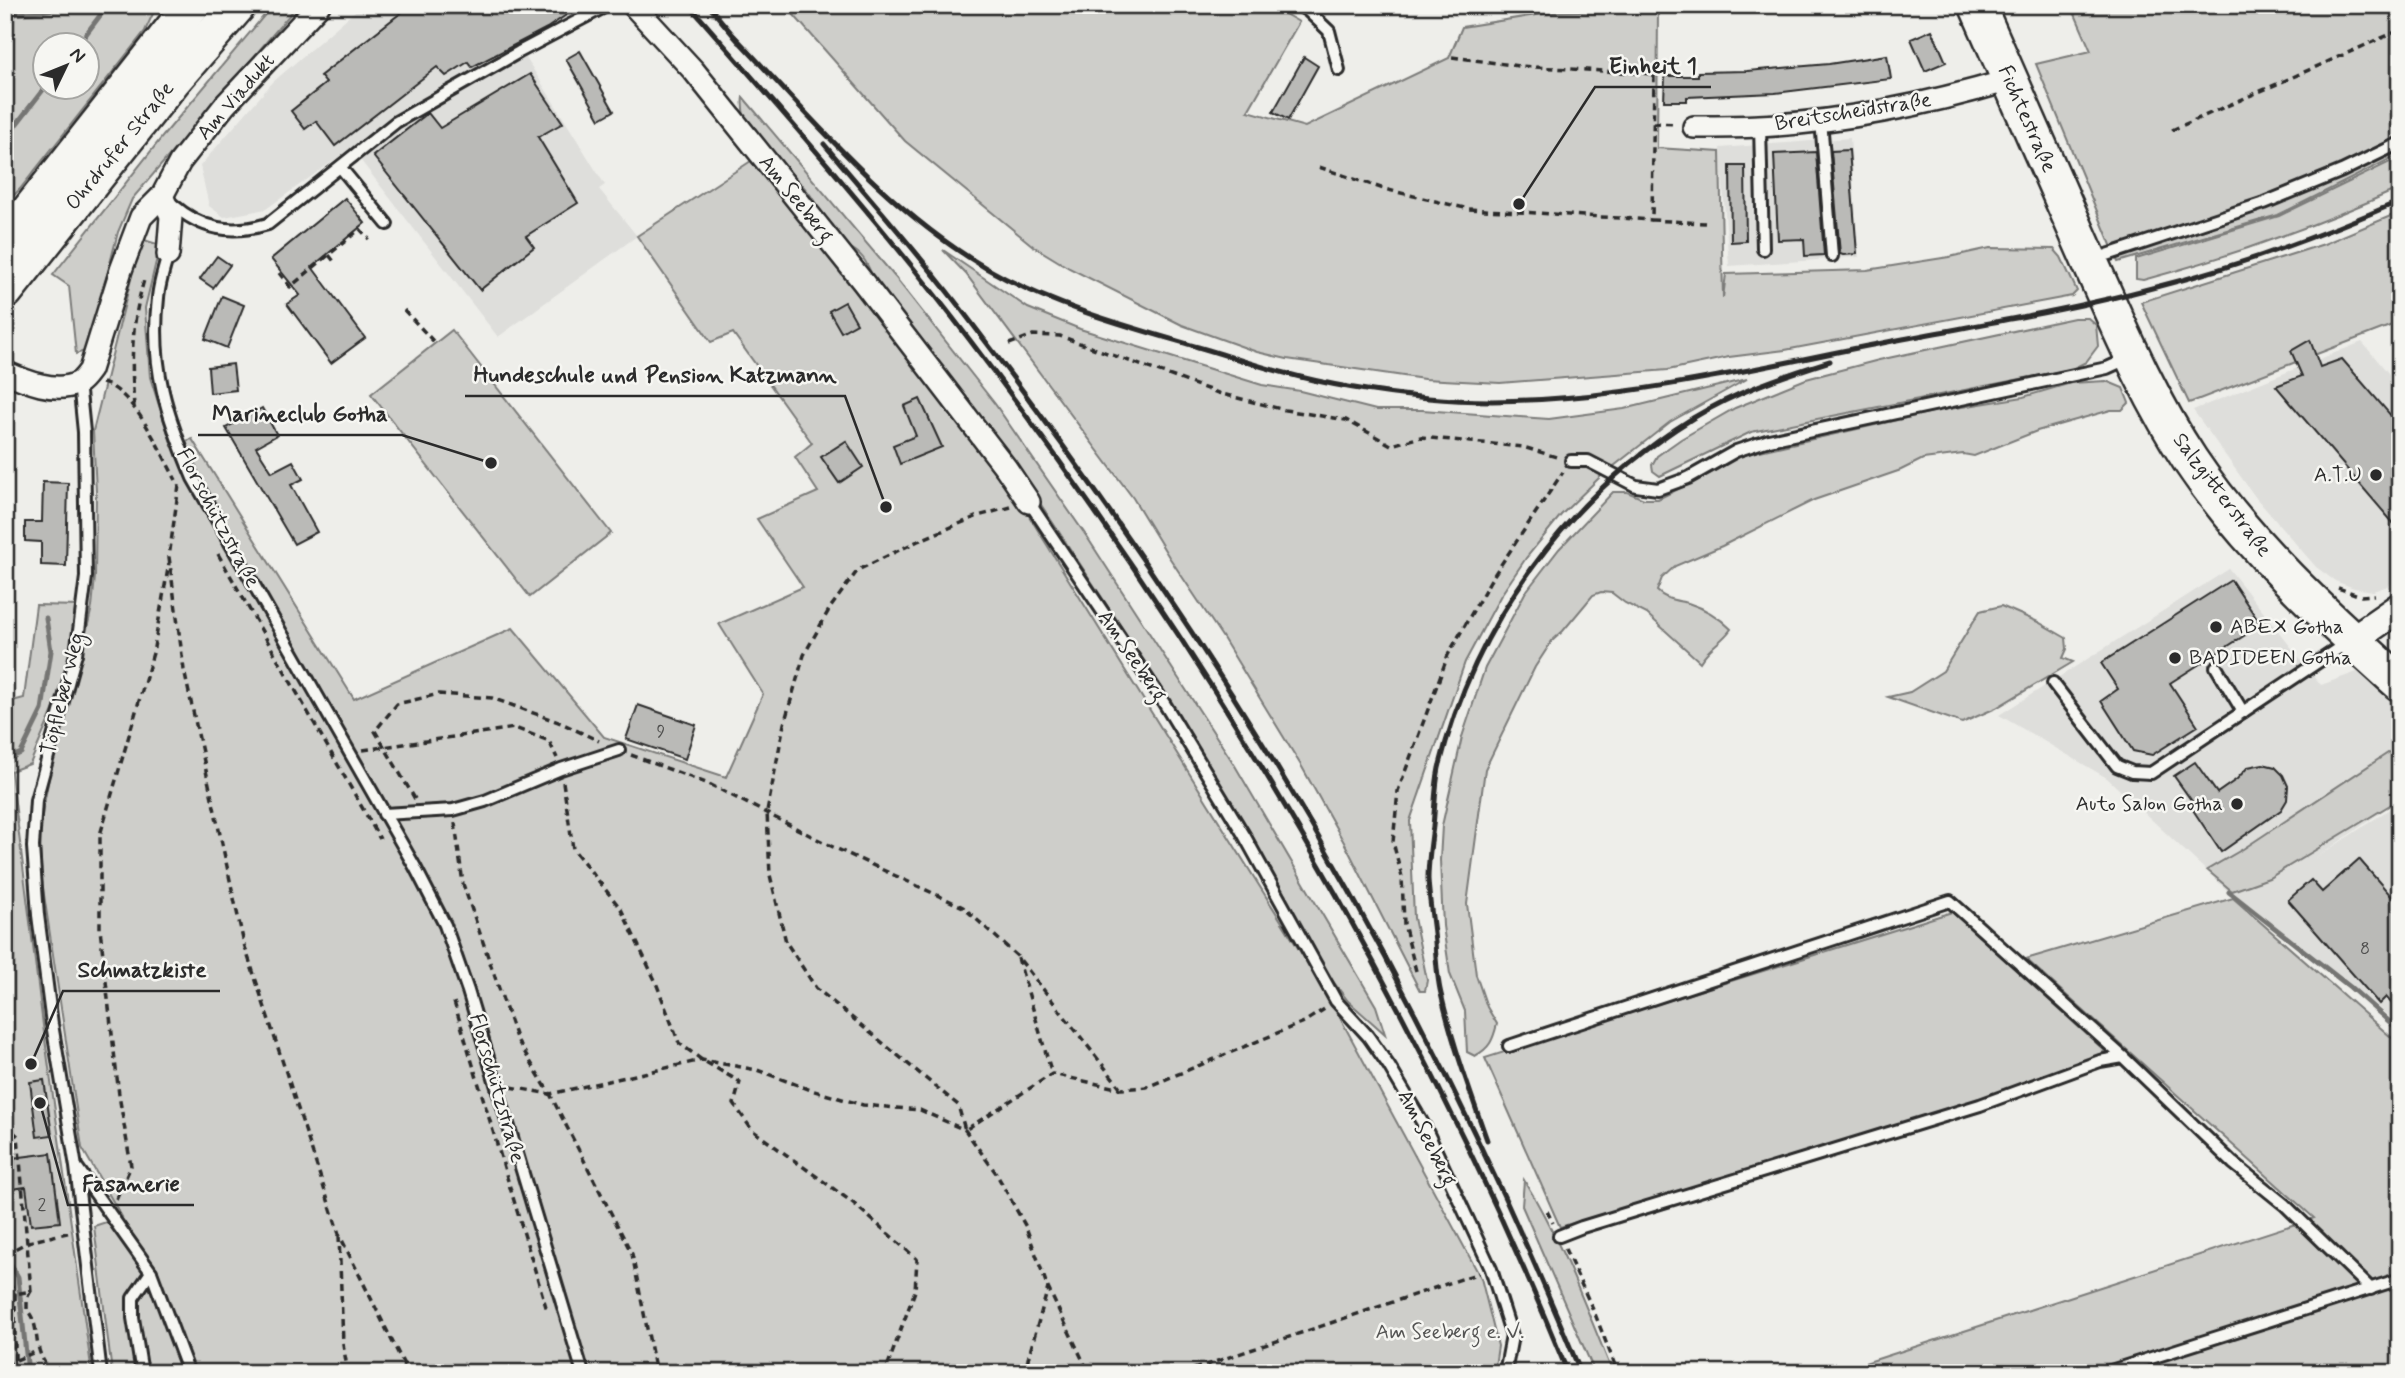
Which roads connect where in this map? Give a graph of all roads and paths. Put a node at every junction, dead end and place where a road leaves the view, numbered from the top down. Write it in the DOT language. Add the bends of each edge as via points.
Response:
graph roads {
  1 [pos="192,5"];
  2 [pos="238,5"];
  3 [pos="318,5"];
  4 [pos="608,5"];
  5 [pos="633,5"];
  6 [pos="1298,5"];
  7 [pos="1977,5"];
  8 [pos="2400,30"];
  9 [pos="1451,57"];
  10 [pos="1339,70"];
  11 [pos="2010,80"];
  12 [pos="1821,120"];
  13 [pos="1760,126"];
  14 [pos="1694,127"];
  15 [pos="2172,130"];
  16 [pos="2400,143"];
  17 [pos="1319,167"];
  18 [pos="341,168"];
  19 [pos="162,196"];
  20 [pos="1651,220"];
  21 [pos="1705,223"];
  22 [pos="387,225"];
  23 [pos="369,239"];
  24 [pos="5,242"];
  25 [pos="2083,246"];
  26 [pos="1763,249"];
  27 [pos="329,254"];
  28 [pos="168,255"];
  29 [pos="1832,256"];
  30 [pos="336,264"];
  31 [pos="279,273"];
  32 [pos="5,291"];
  33 [pos="404,310"];
  34 [pos="435,343"];
  35 [pos="1009,344"];
  36 [pos="2133,356"];
  37 [pos="5,372"];
  38 [pos="79,382"];
  39 [pos="135,409"];
  40 [pos="1571,461"];
  41 [pos="179,485"];
  42 [pos="186,497"];
  43 [pos="1029,502"];
  44 [pos="212,544"];
  45 [pos="170,557"];
  46 [pos="2330,585"];
  47 [pos="2391,599"];
  48 [pos="2351,641"];
  49 [pos="2216,667"];
  50 [pos="2053,683"];
  51 [pos="2400,683"];
  52 [pos="2244,712"];
  53 [pos="384,747"];
  54 [pos="619,750"];
  55 [pos="349,752"];
  56 [pos="561,769"];
  57 [pos="453,810"];
  58 [pos="423,812"];
  59 [pos="767,813"];
  60 [pos="384,814"];
  61 [pos="382,843"];
  62 [pos="1017,956"];
  63 [pos="1416,971"];
  64 [pos="452,995"];
  65 [pos="1336,1001"];
  66 [pos="1509,1046"];
  67 [pos="2123,1057"];
  68 [pos="702,1060"];
  69 [pos="1052,1074"];
  70 [pos="495,1085"];
  71 [pos="1121,1089"];
  72 [pos="550,1094"];
  73 [pos="5,1109"];
  74 [pos="964,1130"];
  75 [pos="76,1167"];
  76 [pos="1547,1211"];
  77 [pos="110,1214"];
  78 [pos="83,1229"];
  79 [pos="339,1234"];
  80 [pos="1559,1236"];
  81 [pos="28,1242"];
  82 [pos="7,1253"];
  83 [pos="1491,1269"];
  84 [pos="5,1270"];
  85 [pos="151,1272"];
  86 [pos="2400,1279"];
  87 [pos="1048,1288"];
  88 [pos="2371,1289"];
  89 [pos="31,1292"];
  90 [pos="15,1294"];
  91 [pos="550,1321"];
  92 [pos="37,1351"];
  93 [pos="14,1360"];
  94 [pos="45,1363"];
  95 [pos="5,1365"];
  96 [pos="15,1373"];
  97 [pos="101,1373"];
  98 [pos="142,1373"];
  99 [pos="189,1373"];
  100 [pos="348,1373"];
  101 [pos="408,1373"];
  102 [pos="583,1373"];
  103 [pos="656,1373"];
  104 [pos="885,1373"];
  105 [pos="1024,1373"];
  106 [pos="1089,1373"];
  107 [pos="1182,1373"];
  108 [pos="1505,1373"];
  109 [pos="1618,1373"];
  110 [pos="2104,1373"];
  1 -- 24 [label="main road, Ohrdrufer Straße"];
  2 -- 32 [label="main road, Ohrdrufer Straße"];
  3 -- 19 [label="street, Am Viadukt" via="225,105 180,162"];
  4 -- 18 [label="lane" via="396,122"];
  5 -- 43 [label="street, Am Seeberg" via="694,71 863,282"];
  6 -- 10 [label="lane" via="1329,31"];
  7 -- 11 [label="main road, Fichtestraße"];
  8 -- 15 [label="path"];
  9 -- 20 [label="path" via="1654,74"];
  11 -- 12 [label="street, Breitscheidstraße" via="1923,102"];
  11 -- 25 [label="main road, Fichtestraße"];
  12 -- 13 [label="street, Breitscheidstraße"];
  12 -- 29 [label="lane"];
  13 -- 14 [label="street, Breitscheidstraße"];
  13 -- 26 [label="lane"];
  16 -- 25 [label="lane" via="2264,203"];
  17 -- 20 [label="path" via="1384,189 1469,209"];
  18 -- 19 [label="lane" via="268,225 245,231 188,218"];
  18 -- 22 [label="lane"];
  19 -- 28 [label="street, Florschützstraße" via="171,216"];
  19 -- 38 [label="street" via="141,217 97,353"];
  20 -- 21 [label="path"];
  23 -- 27 [label="path" via="360,229"];
  25 -- 36 [label="main road, Salzgitterstraße"];
  27 -- 30 [label="path"];
  27 -- 31 [label="path" via="290,287"];
  28 -- 39 [label="path" via="147,270 139,299 131,354"];
  28 -- 55 [label="lane, Florschützstraße" via="158,297 157,342 160,383 171,427 193,478"];
  33 -- 34 [label="path"];
  35 -- 40 [label="path" via="1033,335 1060,336 1218,393 1346,420 1391,445 1421,438 1498,444"];
  36 -- 40 [label="lane" via="2107,368 1769,440 1658,489 1636,486 1588,461"];
  36 -- 48 [label="main road, Salzgitterstraße" via="2172,432 2213,491 2276,566"];
  37 -- 38 [label="street" via="45,385"];
  38 -- 39 [label="path" via="106,383"];
  38 -- 75 [label="lane, Töpfleber Weg" via="86,577 76,654 36,800 33,847 52,1024"];
  39 -- 41 [label="path"];
  40 -- 63 [label="path" via="1490,581 1448,655 1398,791 1393,842 1402,877 1404,924"];
  41 -- 42 [label="path"];
  41 -- 45 [label="path"];
  43 -- 59 [label="path" via="978,516 858,570 804,655 784,724"];
  43 -- 65 [label="lane, Am Seeberg" via="1164,703"];
  44 -- 61 [label="path"];
  45 -- 77 [label="path" via="153,653 100,835 100,929 131,1166"];
  45 -- 79 [label="path" via="184,670 244,944"];
  46 -- 47 [label="path" via="2361,596"];
  47 -- 48 [label="street"];
  48 -- 51 [label="main road, Salzgitterstraße"];
  48 -- 52 [label="lane"];
  49 -- 52 [label="lane"];
  50 -- 52 [label="lane" via="2118,766 2132,772 2151,773"];
  53 -- 54 [label="path" via="375,731 397,704 439,694 492,698"];
  53 -- 55 [label="path"];
  53 -- 56 [label="path" via="515,728 549,741"];
  53 -- 58 [label="path"];
  54 -- 56 [label="lane"];
  54 -- 59 [label="path" via="709,784"];
  55 -- 60 [label="lane, Florschützstraße"];
  56 -- 57 [label="lane"];
  56 -- 68 [label="path" via="573,849 621,909 679,1043"];
  57 -- 58 [label="lane"];
  57 -- 72 [label="path" via="463,884 511,1026"];
  58 -- 60 [label="lane"];
  59 -- 62 [label="path" via="963,907"];
  59 -- 74 [label="path" via="770,875 786,942 816,988 958,1105"];
  60 -- 70 [label="lane, Florschützstraße" via="445,925"];
  62 -- 69 [label="path"];
  62 -- 71 [label="path"];
  64 -- 91 [label="path"];
  65 -- 71 [label="path" via="1304,1022 1147,1087"];
  65 -- 83 [label="lane, Am Seeberg" via="1375,1046 1425,1127"];
  66 -- 67 [label="lane" via="1951,901"];
  67 -- 80 [label="lane"];
  67 -- 88 [label="lane"];
  68 -- 72 [label="path"];
  68 -- 74 [label="path" via="757,1070 863,1105 920,1110"];
  68 -- 104 [label="path" via="740,1082 734,1104 752,1130 852,1202 917,1259 915,1291"];
  69 -- 71 [label="path"];
  69 -- 74 [label="path"];
  70 -- 72 [label="path"];
  70 -- 102 [label="lane, Florschützstraße"];
  72 -- 103 [label="path" via="632,1254"];
  73 -- 81 [label="path" via="10,1129 18,1136"];
  74 -- 87 [label="path" via="996,1173 1026,1227"];
  75 -- 77 [label="lane, Töpfleber Weg"];
  75 -- 78 [label="lane, Töpfleber Weg"];
  76 -- 80 [label="path"];
  77 -- 85 [label="lane, Töpfleber Weg"];
  78 -- 81 [label="path"];
  78 -- 97 [label="lane, Töpfleber Weg"];
  79 -- 100 [label="path"];
  79 -- 101 [label="path"];
  80 -- 109 [label="path"];
  81 -- 82 [label="path"];
  81 -- 89 [label="path"];
  83 -- 107 [label="path"];
  83 -- 108 [label="lane, Am Seeberg" via="1512,1336"];
  84 -- 90 [label="path"];
  85 -- 98 [label="lane" via="133,1298"];
  85 -- 99 [label="lane, Töpfleber Weg"];
  86 -- 88 [label="lane"];
  87 -- 105 [label="path"];
  87 -- 106 [label="path"];
  88 -- 110 [label="lane"];
  89 -- 90 [label="path"];
  89 -- 92 [label="path" via="27,1310 34,1318"];
  90 -- 93 [label="path"];
  92 -- 93 [label="path"];
  92 -- 94 [label="path"];
  93 -- 95 [label="path"];
  93 -- 96 [label="path"];
}
